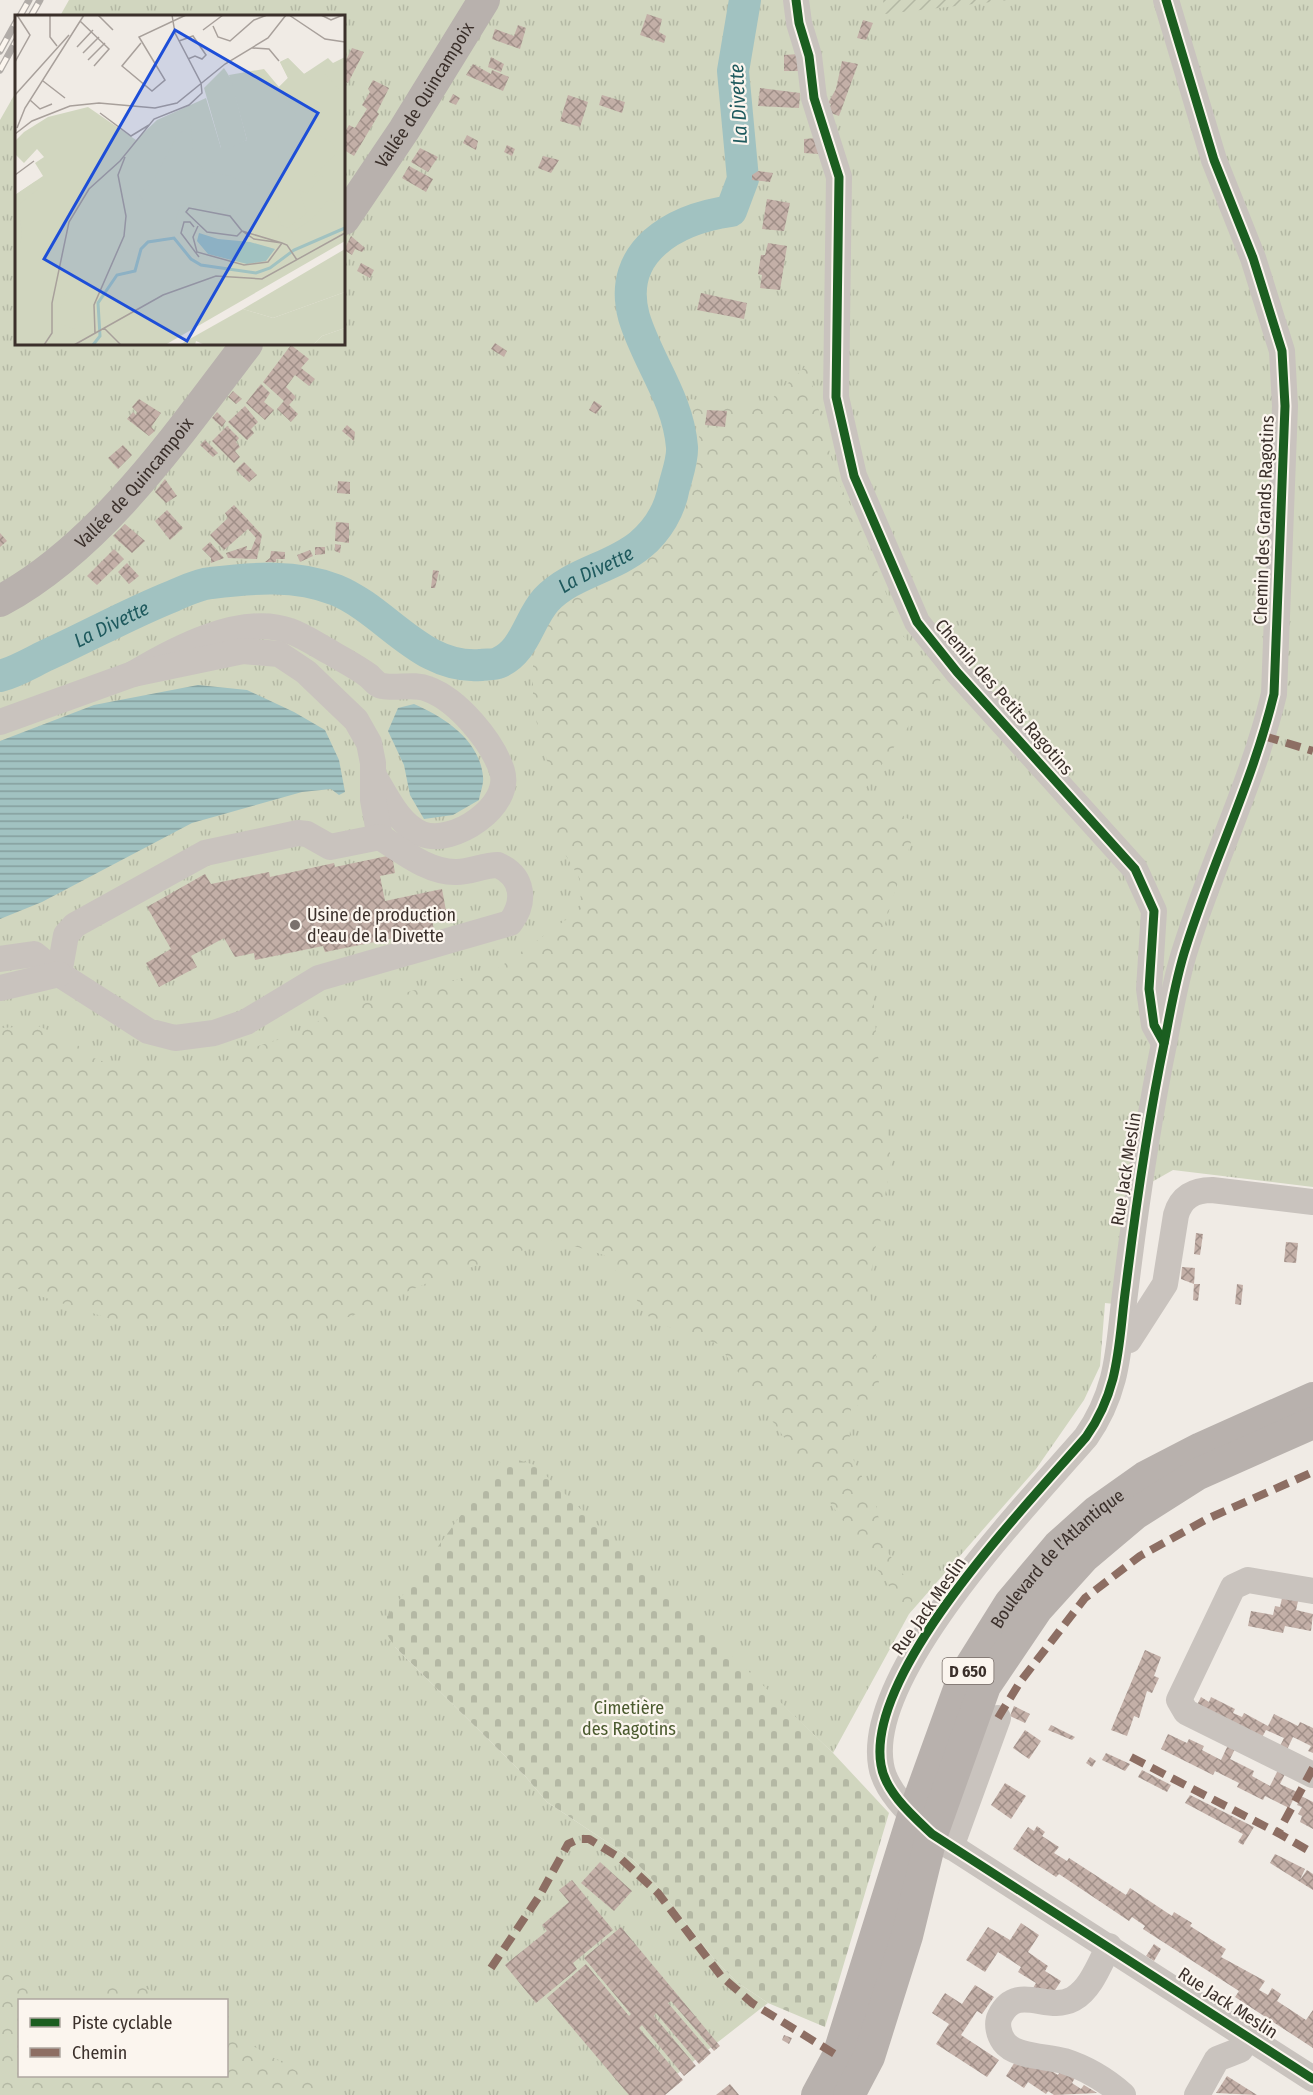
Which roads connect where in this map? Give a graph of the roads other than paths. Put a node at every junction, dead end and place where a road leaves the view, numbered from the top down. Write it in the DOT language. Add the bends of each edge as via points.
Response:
graph roads {
  1 [pos="484,0"];
  2 [pos="796,0"];
  3 [pos="1166,0"];
  4 [pos="345,218"];
  5 [pos="246,345"];
  6 [pos="0,601"];
  7 [pos="330,652"];
  8 [pos="133,674"];
  9 [pos="356,720"];
  10 [pos="0,722"];
  11 [pos="374,776"];
  12 [pos="380,837"];
  13 [pos="0,958"];
  14 [pos="59,974"];
  15 [pos="0,988"];
  16 [pos="1164,1043"];
  17 [pos="1313,1203"];
  18 [pos="1121,1340"];
  19 [pos="1313,1398"];
  20 [pos="1313,1423"];
  21 [pos="1313,1591"];
  22 [pos="998,1718"];
  23 [pos="1313,1775"];
  24 [pos="932,1832"];
  25 [pos="1109,1946"];
  26 [pos="1249,2037"];
  27 [pos="1313,2079"];
  28 [pos="818,2095"];
  29 [pos="849,2095"];
  30 [pos="1124,2095"];
  31 [pos="1197,2095"];
  1 -- 4 [label="main road, Vallée de Quincampoix"];
  2 -- 16 [label="street, Chemin des Petits Ragotins" via="814,98 839,177 836,397 854,476 917,622 957,672 1135,869 1154,911 1149,989 1154,1025"];
  3 -- 16 [label="street, Chemin des Grands Ragotins" via="1214,160 1273,317 1282,351 1285,406 1274,694 1264,736 1186,946"];
  5 -- 6 [label="main road, Vallée de Quincampoix" via="123,498 60,559"];
  7 -- 8 [label="street" via="288,630 256,628 190,642"];
  7 -- 9 [label="street"];
  7 -- 11 [label="street" via="366,673 381,687 427,688 440,695 473,723 496,757 504,780 497,798 477,820 448,836 435,837 422,834 404,821"];
  8 -- 9 [label="street" via="243,651 279,654 306,672"];
  8 -- 10 [label="street"];
  9 -- 11 [label="street" via="369,743"];
  11 -- 12 [label="street" via="373,800"];
  12 -- 14 [label="street" via="330,847 298,833 206,853 75,925 66,935"];
  12 -- 14 [label="street" via="413,858 446,872 498,864 507,869 520,889 517,913 510,923 497,928 319,978 246,1022 197,1036 175,1038 148,1031"];
  13 -- 14 [label="street" via="34,954"];
  14 -- 15 [label="street"];
  16 -- 18 [label="street, Rue Jack Meslin" via="1125,1288"];
  17 -- 18 [label="street" via="1212,1190 1188,1196 1176,1215 1165,1284 1129,1340"];
  18 -- 24 [label="street, Rue Jack Meslin" via="1113,1386 1100,1417 951,1599 903,1674 889,1706 882,1727 881,1768 890,1786"];
  19 -- 24 [label="main road, Boulevard de l'Atlantique / D 650" via="1145,1477 1097,1511 1058,1546 1010,1603 963,1678"];
  20 -- 24 [label="main road, Boulevard de l'Atlantique / D 650" via="1198,1474 1135,1514 1084,1557 1037,1609 985,1686"];
  21 -- 23 [label="street" via="1248,1580 1233,1587 1179,1700 1186,1712"];
  22 -- 24 [label="street"];
  24 -- 25 [label="street, Rue Jack Meslin"];
  24 -- 28 [label="main road, Boulevard de l'Atlantique / D 650"];
  24 -- 29 [label="main road, Boulevard de l'Atlantique / D 650" via="907,1936 870,2057"];
  25 -- 26 [label="street, Rue Jack Meslin"];
  25 -- 30 [label="street" via="1087,1987 1074,1998 1057,2004 1014,1999 999,2017 998,2026 1005,2043 1013,2050 1065,2061 1108,2082"];
  26 -- 27 [label="street, Rue Jack Meslin"];
  26 -- 31 [label="street" via="1240,2050 1217,2059"];
}
